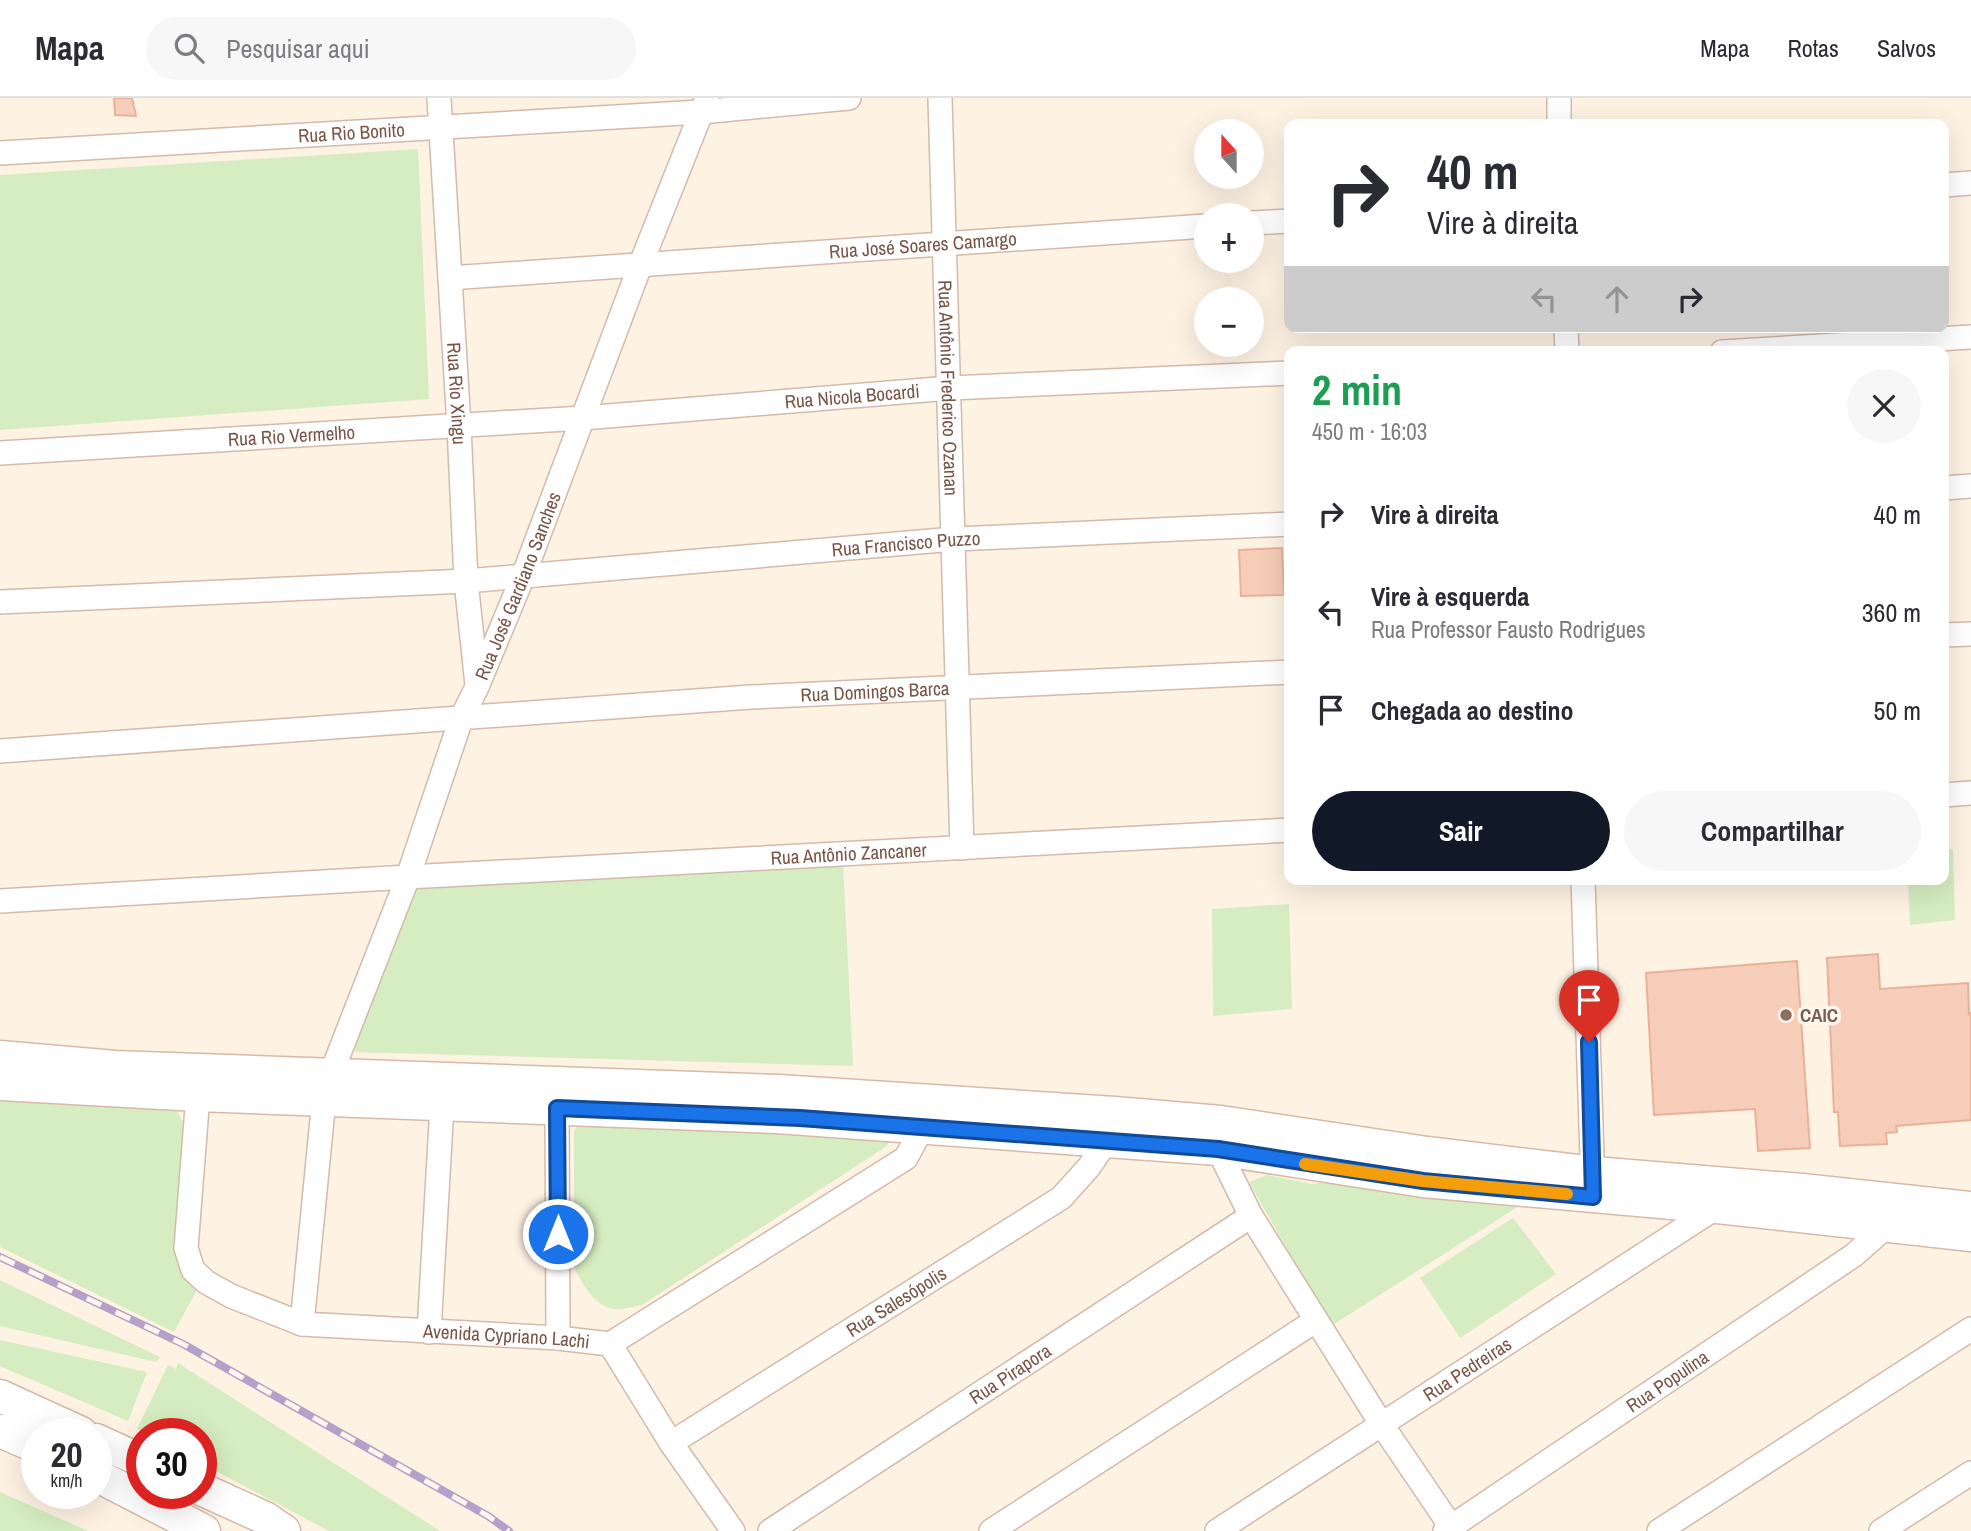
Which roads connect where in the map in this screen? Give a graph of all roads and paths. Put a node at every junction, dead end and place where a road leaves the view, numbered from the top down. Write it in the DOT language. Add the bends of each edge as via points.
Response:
graph roads {
  1 [pos="439,98"];
  2 [pos="849,98"];
  3 [pos="940,98"];
  4 [pos="1559,98"];
  5 [pos="704,105"];
  6 [pos="1559,119"];
  7 [pos="441,126"];
  8 [pos="0,153"];
  9 [pos="1971,183"];
  10 [pos="1949,184"];
  11 [pos="1284,221"];
  12 [pos="1264,222"];
  13 [pos="1194,227"];
  14 [pos="945,241"];
  15 [pos="640,266"];
  16 [pos="450,278"];
  17 [pos="1971,337"];
  18 [pos="1822,346"];
  19 [pos="1284,373"];
  20 [pos="950,388"];
  21 [pos="583,418"];
  22 [pos="459,426"];
  23 [pos="0,453"];
  24 [pos="1971,486"];
  25 [pos="1949,488"];
  26 [pos="1284,524"];
  27 [pos="954,539"];
  28 [pos="524,574"];
  29 [pos="466,581"];
  30 [pos="0,602"];
  31 [pos="1971,634"];
  32 [pos="1949,635"];
  33 [pos="1284,672"];
  34 [pos="958,686"];
  35 [pos="477,687"];
  36 [pos="461,719"];
  37 [pos="0,751"];
  38 [pos="1971,793"];
  39 [pos="1949,795"];
  40 [pos="1284,830"];
  41 [pos="962,848"];
  42 [pos="408,877"];
  43 [pos="1583,885"];
  44 [pos="0,901"];
  45 [pos="0,1057"];
  46 [pos="0,1084"];
  47 [pos="328,1086"];
  48 [pos="198,1095"];
  49 [pos="778,1104"];
  50 [pos="442,1105"];
  51 [pos="557,1108"];
  52 [pos="923,1126"];
  53 [pos="1219,1135"];
  54 [pos="1105,1142"];
  55 [pos="1594,1185"];
  56 [pos="1717,1207"];
  57 [pos="1971,1208"];
  58 [pos="1251,1216"];
  59 [pos="1886,1226"];
  60 [pos="1971,1235"];
  61 [pos="1315,1321"];
  62 [pos="302,1324"];
  63 [pos="1971,1329"];
  64 [pos="429,1332"];
  65 [pos="558,1338"];
  66 [pos="610,1344"];
  67 [pos="0,1396"];
  68 [pos="48,1418"];
  69 [pos="1382,1425"];
  70 [pos="0,1431"];
  71 [pos="21,1440"];
  72 [pos="671,1443"];
  73 [pos="1971,1473"];
  74 [pos="112,1483"];
  75 [pos="217,1496"];
  76 [pos="1450,1530"];
  77 [pos="204,1531"];
  78 [pos="284,1531"];
  79 [pos="733,1531"];
  80 [pos="770,1531"];
  81 [pos="991,1531"];
  82 [pos="1217,1531"];
  83 [pos="1659,1531"];
  84 [pos="1881,1531"];
  1 -- 7 [label="street, Rua Rio Xingu"];
  2 -- 5 [label="street, Rua Rio Bonito"];
  3 -- 14 [label="street, Rua Antônio Frederico Ozanan"];
  4 -- 6 [label="street"];
  5 -- 7 [label="street, Rua Rio Bonito"];
  5 -- 15 [label="street, Rua José Gardiano Sanches"];
  7 -- 8 [label="street, Rua Rio Bonito"];
  7 -- 16 [label="street, Rua Rio Xingu"];
  9 -- 10 [label="street"];
  11 -- 12 [label="street"];
  13 -- 14 [label="street, Rua José Soares Camargo"];
  14 -- 15 [label="street, Rua José Soares Camargo"];
  14 -- 20 [label="street, Rua Antônio Frederico Ozanan"];
  15 -- 16 [label="street, Rua José Soares Camargo"];
  15 -- 21 [label="street, Rua José Gardiano Sanches"];
  16 -- 22 [label="street, Rua Rio Xingu"];
  17 -- 18 [label="street"];
  19 -- 20 [label="street, Rua Nicola Bocardi"];
  20 -- 21 [label="street, Rua Nicola Bocardi"];
  20 -- 27 [label="street, Rua Antônio Frederico Ozanan"];
  21 -- 22 [label="street, Rua Rio Vermelho"];
  21 -- 28 [label="street, Rua José Gardiano Sanches"];
  22 -- 23 [label="street, Rua Rio Vermelho"];
  22 -- 29 [label="street, Rua Rio Xingu"];
  24 -- 25 [label="street"];
  26 -- 27 [label="street, Rua Francisco Puzzo"];
  27 -- 28 [label="street, Rua Francisco Puzzo"];
  27 -- 34 [label="street, Rua Antônio Frederico Ozanan"];
  28 -- 29 [label="street, Rua Francisco Puzzo"];
  28 -- 35 [label="street, Rua José Gardiano Sanches"];
  29 -- 30 [label="street, Rua Francisco Puzzo"];
  29 -- 35 [label="street, Rua Rio Xingu"];
  31 -- 32 [label="street"];
  33 -- 34 [label="street, Rua Domingos Barca"];
  34 -- 36 [label="street, Rua Domingos Barca"];
  34 -- 41 [label="street, Rua Antônio Frederico Ozanan"];
  35 -- 36 [label="street, Rua José Gardiano Sanches"];
  36 -- 37 [label="street, Rua Domingos Barca"];
  36 -- 42 [label="street, Rua José Gardiano Sanches"];
  38 -- 39 [label="street"];
  40 -- 41 [label="street, Rua Antônio Zancaner"];
  41 -- 42 [label="street, Rua Antônio Zancaner"];
  42 -- 44 [label="street, Rua Antônio Zancaner"];
  42 -- 47 [label="street, Rua José Gardiano Sanches"];
  43 -- 55 [label="street"];
  45 -- 47 [label="main road"];
  46 -- 48 [label="main road"];
  47 -- 48 [label="main road"];
  47 -- 49 [label="main road"];
  47 -- 50 [label="main road"];
  47 -- 62 [label="street, Rua José Gardiano Sanches"];
  48 -- 62 [label="street, Avenida Cypriano Lachi" via="186,1248 193,1270 230,1296"];
  49 -- 51 [label="main road"];
  49 -- 52 [label="main road"];
  49 -- 53 [label="main road"];
  50 -- 51 [label="main road"];
  50 -- 64 [label="street"];
  51 -- 65 [label="street"];
  52 -- 54 [label="main road"];
  52 -- 66 [label="street" via="906,1158"];
  53 -- 54 [label="main road"];
  53 -- 55 [label="main road" via="1423,1181"];
  53 -- 58 [label="street"];
  54 -- 72 [label="street, Rua Salesópolis" via="1061,1198"];
  55 -- 56 [label="main road"];
  55 -- 57 [label="main road"];
  56 -- 59 [label="main road"];
  56 -- 69 [label="street, Rua Pedreiras"];
  58 -- 61 [label="street"];
  58 -- 80 [label="street, Rua Pirapora"];
  59 -- 60 [label="main road"];
  59 -- 76 [label="street, Rua Populina" via="1854,1255"];
  61 -- 69 [label="street"];
  61 -- 81 [label="street"];
  62 -- 64 [label="street, Avenida Cypriano Lachi"];
  63 -- 83 [label="street"];
  64 -- 65 [label="street, Avenida Cypriano Lachi"];
  65 -- 66 [label="street, Avenida Cypriano Lachi"];
  66 -- 72 [label="street, Avenida Cypriano Lachi"];
  67 -- 68 [label="main road"];
  69 -- 76 [label="street"];
  69 -- 82 [label="street, Rua Pedreiras"];
  70 -- 71 [label="main road"];
  72 -- 79 [label="street, Avenida Cypriano Lachi"];
  73 -- 84 [label="street"];
  74 -- 77 [label="main road"];
  75 -- 78 [label="main road"];
}
